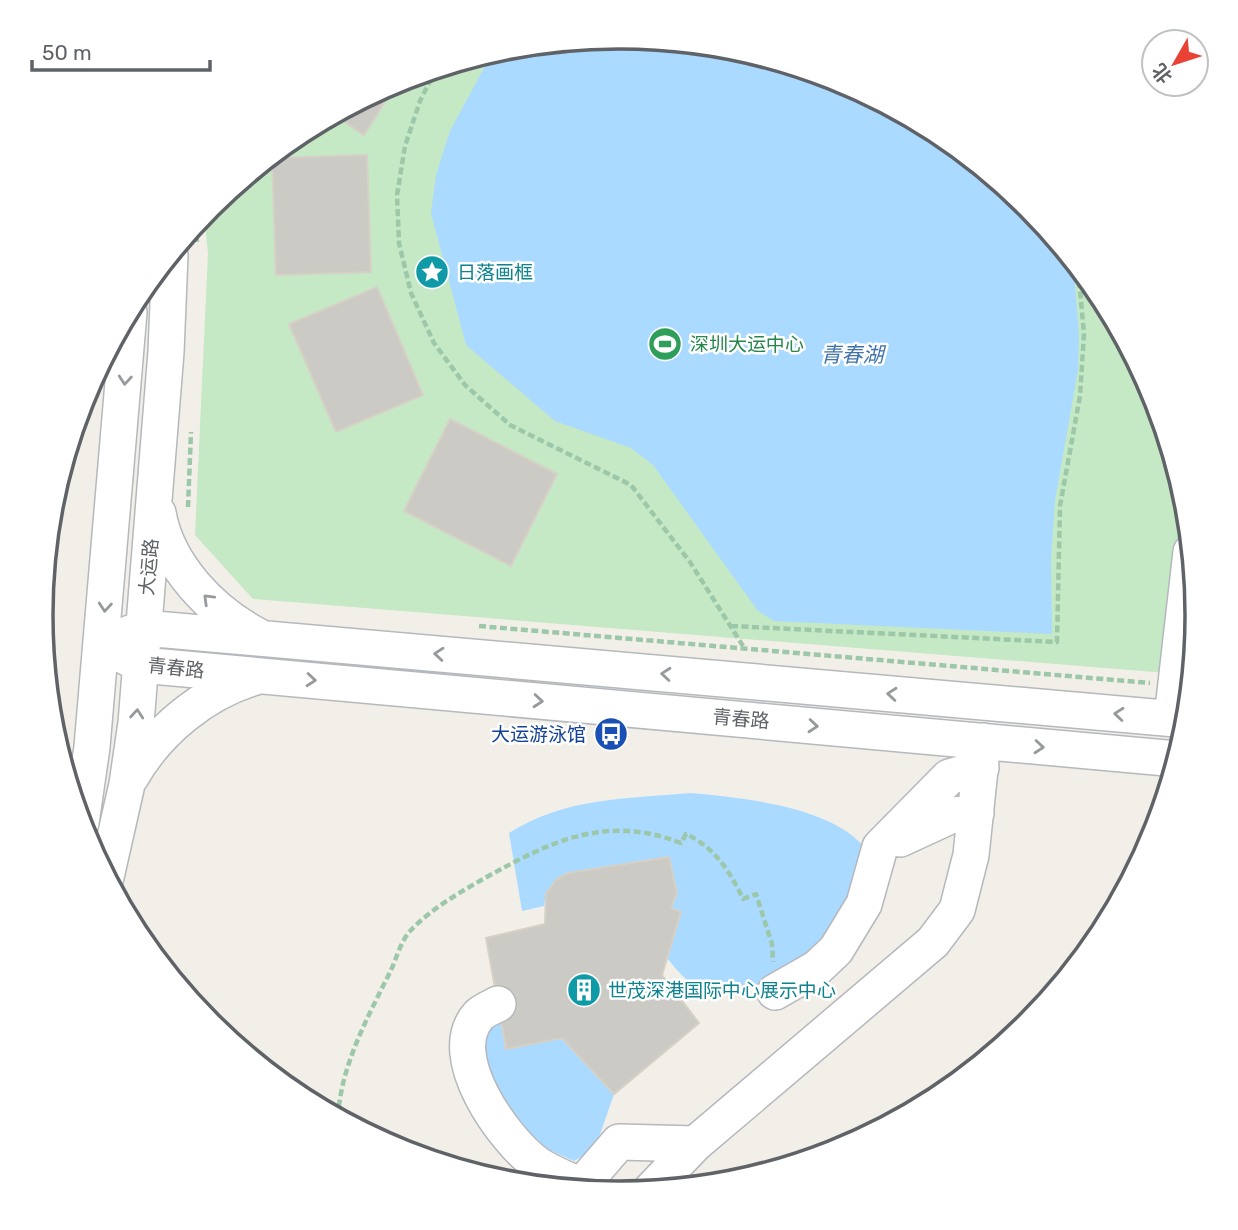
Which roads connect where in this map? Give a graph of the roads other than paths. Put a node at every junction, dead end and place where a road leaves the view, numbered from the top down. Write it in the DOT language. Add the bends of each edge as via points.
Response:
graph roads {
  1 [pos="184,254"];
  2 [pos="127,336"];
  3 [pos="155,495"];
  4 [pos="144,628"];
  5 [pos="1185,628"];
  6 [pos="263,638"];
  7 [pos="101,644"];
  8 [pos="141,665"];
  9 [pos="261,676"];
  10 [pos="1179,694"];
  11 [pos="1177,708"];
  12 [pos="982,755"];
  13 [pos="1166,759"];
  14 [pos="127,783"];
  15 [pos="84,800"];
  16 [pos="976,813"];
  17 [pos="880,848"];
  18 [pos="109,862"];
  19 [pos="775,980"];
  20 [pos="498,1004"];
  21 [pos="695,1144"];
  22 [pos="565,1178"];
  23 [pos="661,1179"];
  24 [pos="586,1180"];
  1 -- 3 [label="street, 大运路" via="170,290"];
  2 -- 7 [label="street, one-way"];
  3 -- 4 [label="street, 大运路"];
  6 -- 3 [label="street, one-way" via="219,609 182,569 159,523"];
  4 -- 6 [label="street, 青春路"];
  4 -- 7 [label="street, 青春路"];
  4 -- 8 [label="street, 大运路"];
  5 -- 10 [label="street"];
  11 -- 6 [label="street, 青春路, one-way"];
  7 -- 8 [label="street, 青春路"];
  7 -- 15 [label="street"];
  8 -- 9 [label="street, 青春路"];
  14 -- 8 [label="street, 大运路, one-way"];
  9 -- 12 [label="street, 青春路, one-way"];
  9 -- 14 [label="street" via="220,691 183,717 154,745"];
  12 -- 13 [label="street, 青春路, one-way"];
  12 -- 16 [label="street"];
  12 -- 17 [label="street" via="949,777"];
  14 -- 18 [label="street, 大运路"];
  16 -- 17 [label="street" via="952,815"];
  16 -- 21 [label="street" via="957,910 933,942"];
  17 -- 19 [label="street" via="864,904 836,950 817,968"];
  20 -- 22 [label="street" via="479,1015 470,1033 469,1057 479,1097 537,1164"];
  21 -- 23 [label="street"];
  21 -- 24 [label="street" via="619,1142"];
}
